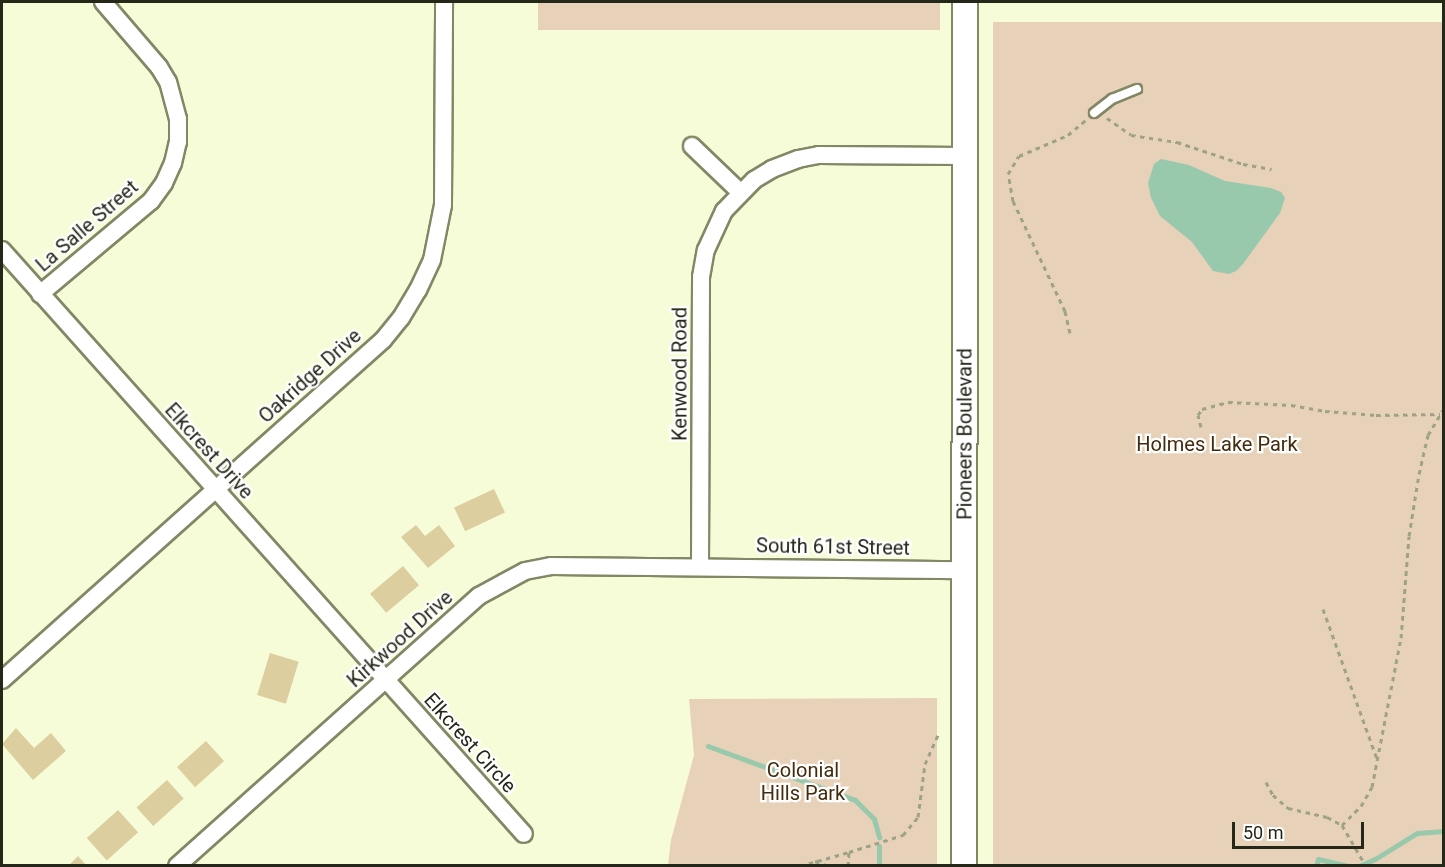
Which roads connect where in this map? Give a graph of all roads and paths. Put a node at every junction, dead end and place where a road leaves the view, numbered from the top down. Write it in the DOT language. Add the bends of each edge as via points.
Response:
graph roads {
  1 [pos="103,2"];
  2 [pos="444,2"];
  3 [pos="965,2"];
  4 [pos="1137,89"];
  5 [pos="1094,113"];
  6 [pos="692,146"];
  7 [pos="965,156"];
  8 [pos="1272,169"];
  9 [pos="740,192"];
  10 [pos="2,250"];
  11 [pos="40,294"];
  12 [pos="1070,333"];
  13 [pos="1443,408"];
  14 [pos="1440,414"];
  15 [pos="1201,427"];
  16 [pos="215,489"];
  17 [pos="700,566"];
  18 [pos="964,570"];
  19 [pos="1323,609"];
  20 [pos="2,680"];
  21 [pos="386,680"];
  22 [pos="939,732"];
  23 [pos="1378,761"];
  24 [pos="1266,782"];
  25 [pos="1342,825"];
  26 [pos="524,834"];
  27 [pos="849,852"];
  28 [pos="814,861"];
  29 [pos="177,866"];
  30 [pos="800,866"];
  31 [pos="828,866"];
  32 [pos="848,866"];
  33 [pos="964,866"];
  34 [pos="1366,866"];
  1 -- 11 [label="street, La Salle Street" via="168,82 177,111 178,142 168,173 151,201"];
  2 -- 16 [label="street, Oakridge Drive" via="443,205 432,260 418,290 383,340"];
  3 -- 7 [label="main road, Pioneers Boulevard"];
  4 -- 5 [label="lane" via="1112,99"];
  5 -- 8 [label="path" via="1131,135 1177,142 1243,165"];
  5 -- 12 [label="path" via="1068,135 1019,156 1008,174 1013,201 1061,302"];
  6 -- 9 [label="street"];
  7 -- 9 [label="street, Kenwood Road" via="819,155 772,168"];
  7 -- 18 [label="main road, Pioneers Boulevard"];
  9 -- 17 [label="street, Kenwood Road" via="713,230 701,277"];
  10 -- 11 [label="street, Elkcrest Drive"];
  11 -- 16 [label="street, Elkcrest Drive"];
  13 -- 14 [label="path"];
  14 -- 15 [label="path" via="1376,415 1228,402 1202,409 1198,416"];
  14 -- 23 [label="path" via="1428,435 1419,474 1409,536 1401,638"];
  16 -- 20 [label="street, Oakridge Drive"];
  16 -- 21 [label="street, Elkcrest Drive"];
  17 -- 18 [label="street, South 61st Street"];
  17 -- 21 [label="street, Kirkwood Drive" via="551,566 525,571 479,596"];
  18 -- 33 [label="main road, Pioneers Boulevard"];
  19 -- 23 [label="path"];
  21 -- 26 [label="street, Elkcrest Circle"];
  21 -- 29 [label="street, Kirkwood Drive"];
  22 -- 27 [label="path" via="925,764 918,817 911,828 903,835"];
  23 -- 25 [label="path" via="1367,798"];
  24 -- 25 [label="path" via="1273,795 1288,808 1327,817"];
  25 -- 34 [label="path"];
  27 -- 28 [label="path"];
  27 -- 32 [label="path"];
  28 -- 30 [label="path"];
  28 -- 31 [label="path"];
}
